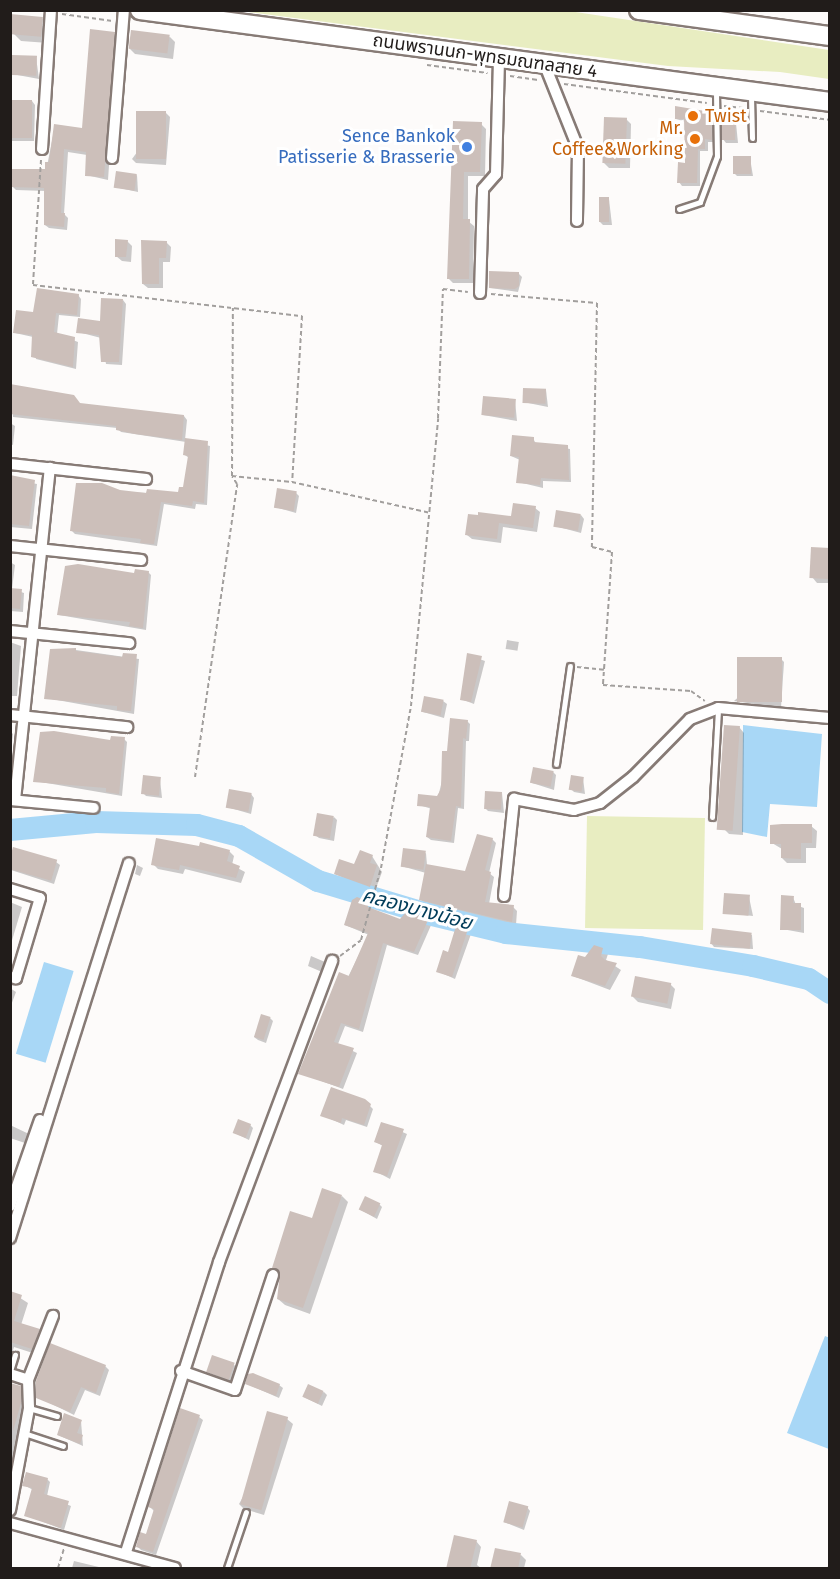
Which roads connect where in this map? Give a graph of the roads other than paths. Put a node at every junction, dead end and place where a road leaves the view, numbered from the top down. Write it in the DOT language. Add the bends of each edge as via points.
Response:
graph roads {
  1 [pos="51,10"];
  2 [pos="124,10"];
  3 [pos="140,10"];
  4 [pos="639,10"];
  5 [pos="716,16"];
  6 [pos="830,36"];
  7 [pos="499,57"];
  8 [pos="544,63"];
  9 [pos="716,87"];
  10 [pos="750,91"];
  11 [pos="830,102"];
  12 [pos="753,138"];
  13 [pos="42,149"];
  14 [pos="112,158"];
  15 [pos="679,209"];
  16 [pos="577,221"];
  17 [pos="480,293"];
  18 [pos="10,464"];
  19 [pos="50,468"];
  20 [pos="146,479"];
  21 [pos="10,546"];
  22 [pos="42,550"];
  23 [pos="141,560"];
  24 [pos="10,631"];
  25 [pos="33,633"];
  26 [pos="129,643"];
  27 [pos="570,666"];
  28 [pos="718,708"];
  29 [pos="10,715"];
  30 [pos="24,716"];
  31 [pos="830,718"];
  32 [pos="127,727"];
  33 [pos="556,764"];
  34 [pos="13,800"];
  35 [pos="94,808"];
  36 [pos="712,817"];
  37 [pos="129,863"];
  38 [pos="10,889"];
  39 [pos="504,896"];
  40 [pos="332,961"];
  41 [pos="10,977"];
  42 [pos="40,1120"];
  43 [pos="10,1206"];
  44 [pos="10,1238"];
  45 [pos="273,1275"];
  46 [pos="53,1316"];
  47 [pos="15,1355"];
  48 [pos="182,1371"];
  49 [pos="10,1372"];
  50 [pos="27,1380"];
  51 [pos="28,1408"];
  52 [pos="57,1416"];
  53 [pos="24,1433"];
  54 [pos="63,1446"];
  55 [pos="10,1510"];
  56 [pos="246,1512"];
  57 [pos="10,1523"];
  58 [pos="126,1552"];
  59 [pos="175,1569"];
  60 [pos="227,1569"];
  1 -- 13 [label="street"];
  2 -- 14 [label="street"];
  3 -- 7 [label="main road, ถนนพรานนก-พุทธมณฑลสาย 4"];
  4 -- 5 [label="main road"];
  5 -- 6 [label="main road"];
  7 -- 8 [label="main road, ถนนพรานนก-พุทธมณฑลสาย 4"];
  7 -- 17 [label="street" via="496,174 483,189"];
  8 -- 9 [label="main road, ถนนพรานนก-พุทธมณฑลสาย 4"];
  8 -- 16 [label="street" via="578,148"];
  9 -- 10 [label="main road, ถนนพรานนก-พุทธมณฑลสาย 4"];
  9 -- 15 [label="lane" via="717,156 700,202"];
  10 -- 11 [label="main road, ถนนพรานนก-พุทธมณฑลสาย 4"];
  10 -- 12 [label="lane"];
  18 -- 19 [label="street"];
  19 -- 20 [label="street"];
  19 -- 22 [label="street"];
  21 -- 22 [label="street"];
  22 -- 23 [label="street"];
  22 -- 25 [label="street"];
  24 -- 25 [label="street"];
  25 -- 26 [label="street"];
  25 -- 30 [label="street"];
  27 -- 33 [label="lane"];
  28 -- 31 [label="street"];
  28 -- 36 [label="lane"];
  28 -- 39 [label="street" via="690,718 633,777 600,802 574,810 514,799"];
  29 -- 30 [label="street"];
  30 -- 32 [label="street"];
  30 -- 34 [label="street"];
  34 -- 35 [label="street"];
  37 -- 44 [label="street"];
  38 -- 41 [label="street" via="40,898 16,978"];
  40 -- 48 [label="street" via="281,1089"];
  42 -- 43 [label="street"];
  45 -- 48 [label="street" via="235,1390"];
  46 -- 50 [label="street"];
  47 -- 49 [label="lane"];
  48 -- 58 [label="street"];
  49 -- 50 [label="street"];
  50 -- 51 [label="street"];
  51 -- 52 [label="lane"];
  51 -- 53 [label="street"];
  53 -- 54 [label="lane"];
  53 -- 55 [label="street"];
  56 -- 60 [label="lane"];
  57 -- 58 [label="street"];
  58 -- 59 [label="street"];
}
